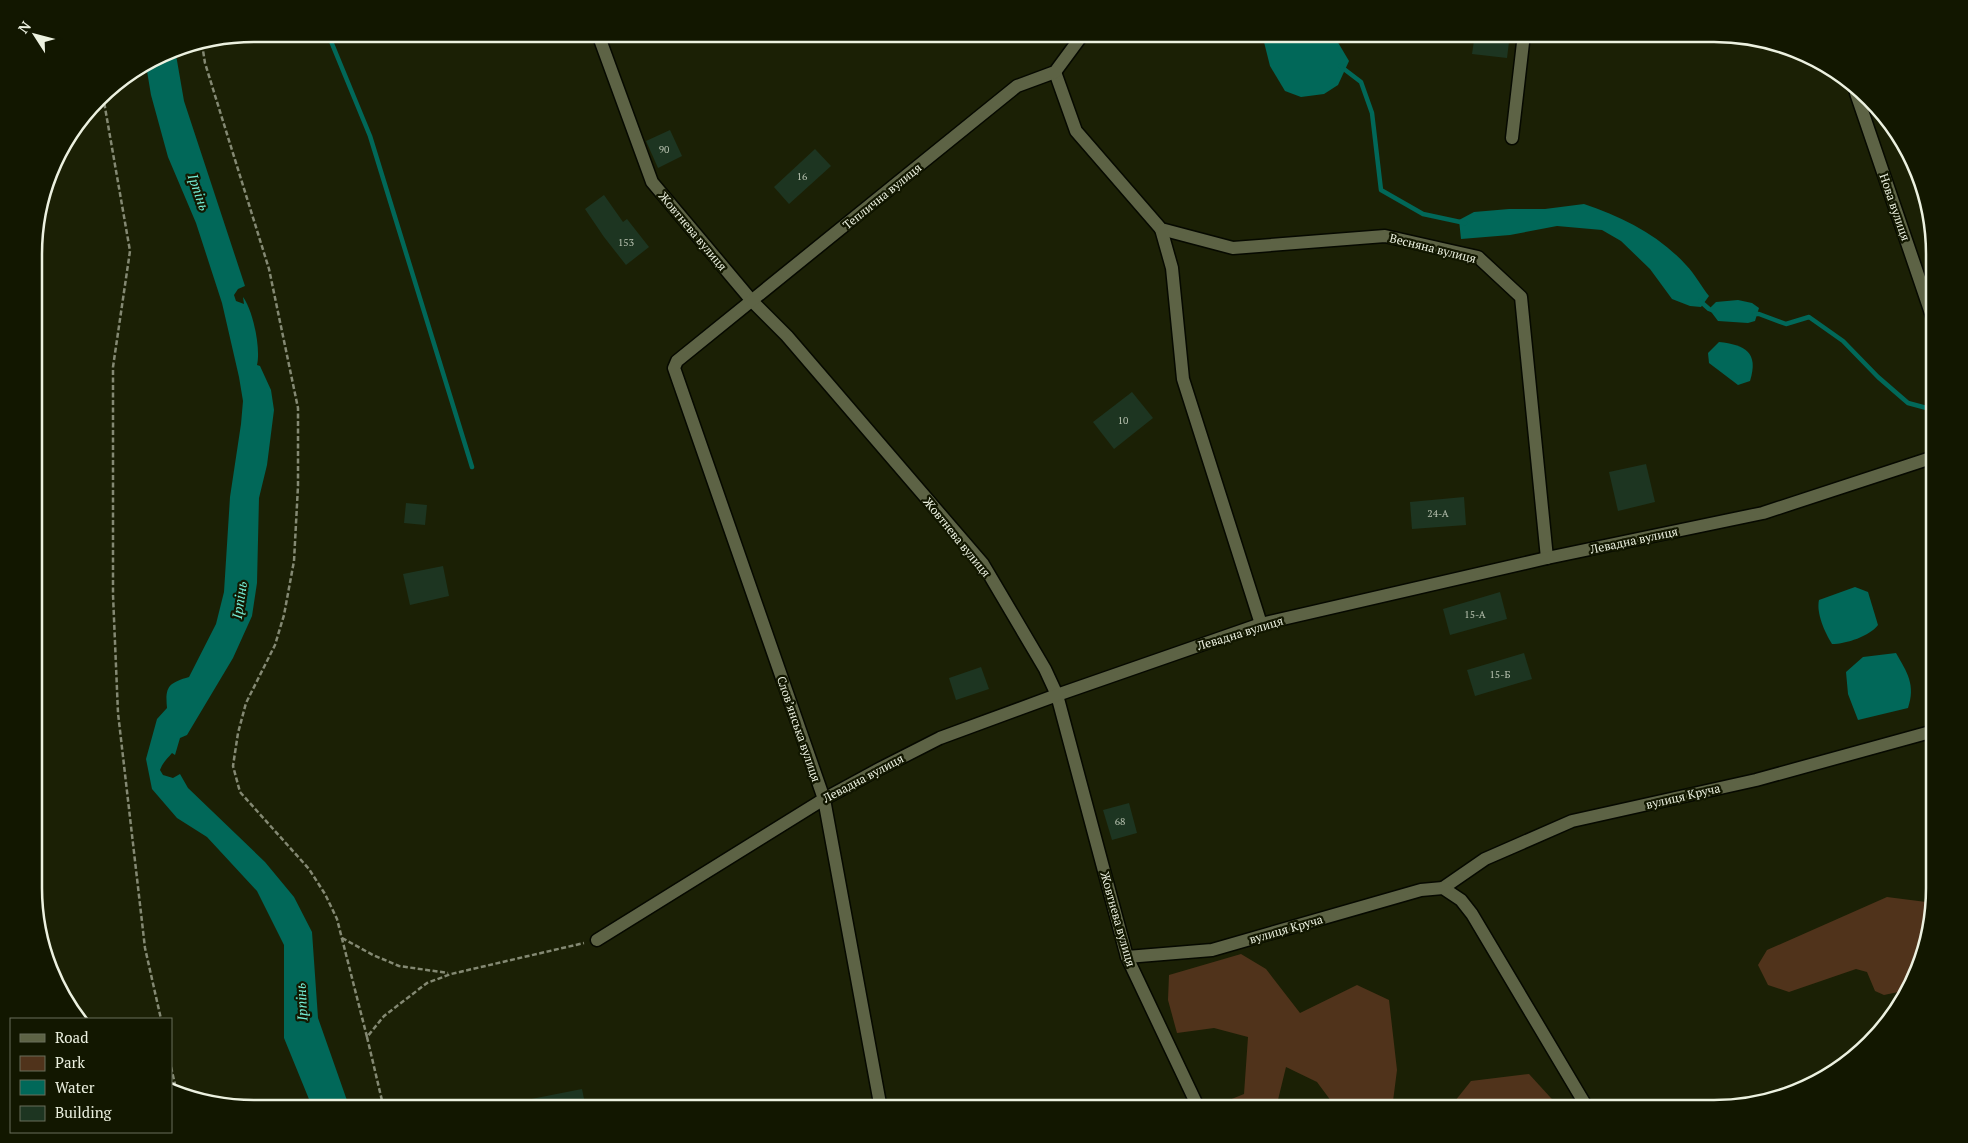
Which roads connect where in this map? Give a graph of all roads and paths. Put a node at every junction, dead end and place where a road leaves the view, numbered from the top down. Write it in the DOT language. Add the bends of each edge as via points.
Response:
graph roads {
  1 [pos="601,42"];
  2 [pos="1077,42"];
  3 [pos="1523,42"];
  4 [pos="203,49"];
  5 [pos="1055,72"];
  6 [pos="1858,99"];
  7 [pos="104,104"];
  8 [pos="1512,138"];
  9 [pos="1161,229"];
  10 [pos="1926,299"];
  11 [pos="752,301"];
  12 [pos="677,361"];
  13 [pos="1926,460"];
  14 [pos="1547,558"];
  15 [pos="1261,624"];
  16 [pos="1057,695"];
  17 [pos="1926,732"];
  18 [pos="824,799"];
  19 [pos="1443,888"];
  20 [pos="342,938"];
  21 [pos="597,940"];
  22 [pos="1127,957"];
  23 [pos="451,974"];
  24 [pos="161,1018"];
  25 [pos="366,1037"];
  26 [pos="172,1071"];
  27 [pos="175,1085"];
  28 [pos="382,1100"];
  29 [pos="879,1100"];
  30 [pos="1195,1100"];
  31 [pos="1583,1100"];
  1 -- 11 [label="street, Жовтнева вулиця" via="652,182"];
  2 -- 5 [label="street"];
  3 -- 8 [label="street"];
  4 -- 20 [label="path" via="269,269 298,408 294,561 284,615 275,645 246,703 233,766 240,792 254,811 285,840 309,869 337,920"];
  5 -- 9 [label="street" via="1076,131"];
  5 -- 11 [label="street, Теплична вулиця" via="1017,86"];
  6 -- 10 [label="street, Нова вулиця"];
  7 -- 24 [label="path" via="130,251 113,366 113,595 118,714 145,948"];
  9 -- 14 [label="street, Весняна вулиця" via="1233,248 1385,236 1478,257 1521,297"];
  9 -- 15 [label="street" via="1172,268 1183,379"];
  11 -- 12 [label="street, Теплична вулиця"];
  11 -- 16 [label="street, Жовтнева вулиця" via="787,336 982,564 1045,669"];
  12 -- 18 [label="street, Словʼянська вулиця" via="675,375"];
  13 -- 14 [label="street, Левадна вулиця" via="1763,513"];
  14 -- 15 [label="street, Левадна вулиця"];
  15 -- 16 [label="street, Левадна вулиця"];
  16 -- 18 [label="street, Левадна вулиця" via="940,738"];
  16 -- 22 [label="street, Жовтнева вулиця"];
  17 -- 19 [label="street, вулиця Круча" via="1756,780 1572,821 1484,859"];
  18 -- 21 [label="street, Левадна вулиця"];
  18 -- 29 [label="street, Словʼянська вулиця"];
  19 -- 22 [label="street, вулиця Круча" via="1421,890 1212,950"];
  19 -- 31 [label="street" via="1461,900 1472,914"];
  20 -- 23 [label="path" via="399,966"];
  20 -- 25 [label="path"];
  21 -- 23 [label="path"];
  22 -- 30 [label="street, Жовтнева вулиця"];
  23 -- 25 [label="path" via="427,983 384,1016"];
  25 -- 28 [label="path"];
  26 -- 27 [label="path"];
}
